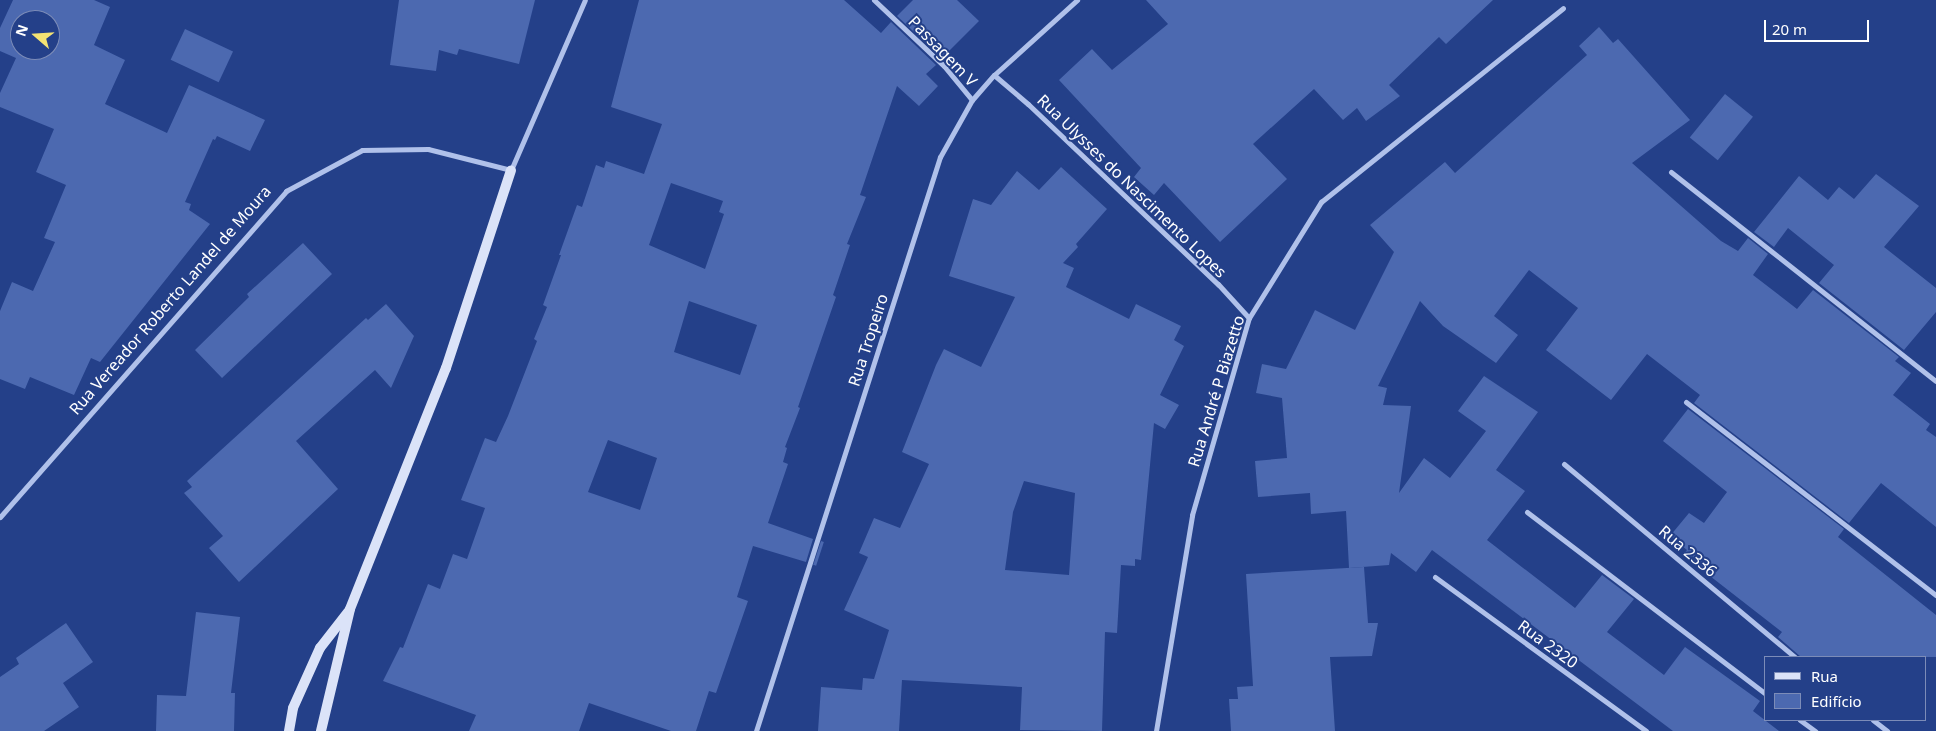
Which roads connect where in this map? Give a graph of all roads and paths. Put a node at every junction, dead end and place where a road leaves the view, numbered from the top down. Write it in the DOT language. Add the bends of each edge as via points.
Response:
graph roads {
  1 [pos="585,0"];
  2 [pos="874,0"];
  3 [pos="1077,0"];
  4 [pos="1563,8"];
  5 [pos="994,75"];
  6 [pos="972,100"];
  7 [pos="510,170"];
  8 [pos="1671,172"];
  9 [pos="1249,318"];
  10 [pos="1936,381"];
  11 [pos="1686,402"];
  12 [pos="1564,464"];
  13 [pos="1527,512"];
  14 [pos="0,518"];
  15 [pos="1435,577"];
  16 [pos="1936,595"];
  17 [pos="350,609"];
  18 [pos="1794,656"];
  19 [pos="1764,692"];
  20 [pos="1801,721"];
  21 [pos="1874,721"];
  22 [pos="289,731"];
  23 [pos="322,731"];
  24 [pos="756,731"];
  25 [pos="1156,731"];
  26 [pos="1646,731"];
  27 [pos="1814,731"];
  28 [pos="1887,731"];
  1 -- 7 [label="street"];
  2 -- 6 [label="street, Passagem V" via="944,66"];
  3 -- 5 [label="street, Rua Tropeiro"];
  4 -- 9 [label="street, Rua André P Biazetto" via="1321,202"];
  5 -- 6 [label="street, Rua Tropeiro"];
  5 -- 9 [label="street, Rua Ulysses do Nascimento Lopes" via="1218,284"];
  6 -- 24 [label="street, Rua Tropeiro" via="940,157"];
  7 -- 14 [label="street, Rua Vereador Roberto Landel de Moura" via="428,149 362,150 286,191"];
  7 -- 17 [label="street" via="446,368"];
  8 -- 10 [label="street"];
  9 -- 25 [label="street, Rua André P Biazetto" via="1192,515"];
  11 -- 16 [label="street"];
  12 -- 18 [label="street, Rua 2336"];
  13 -- 19 [label="street"];
  15 -- 26 [label="street, Rua 2320"];
  17 -- 22 [label="street" via="320,648 293,708"];
  17 -- 23 [label="street"];
  20 -- 27 [label="street"];
  21 -- 28 [label="street"];
}
